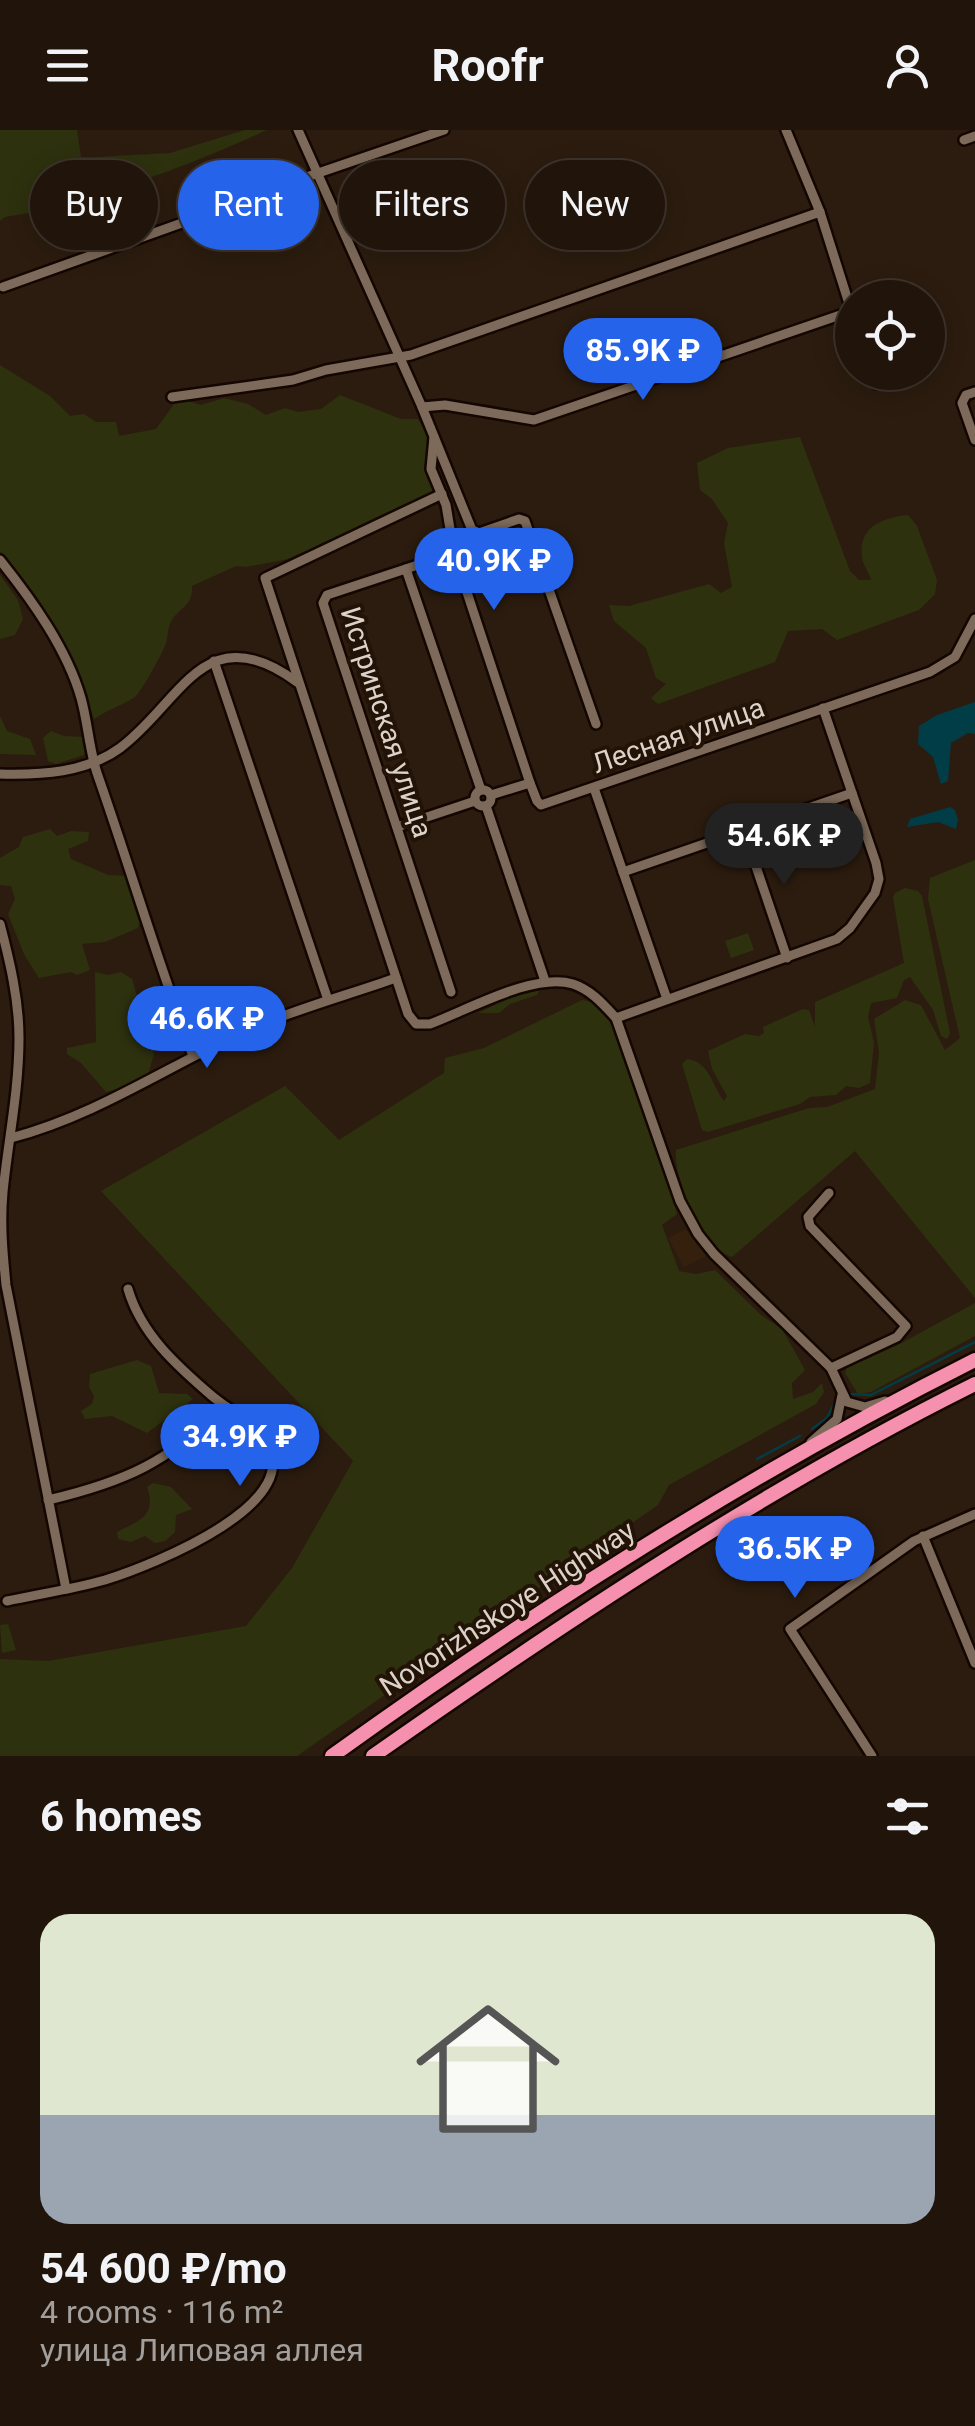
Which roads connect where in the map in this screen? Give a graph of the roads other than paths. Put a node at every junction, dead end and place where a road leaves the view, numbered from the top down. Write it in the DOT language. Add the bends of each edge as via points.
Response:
graph roads {
  1 [pos="298,130"];
  2 [pos="444,130"];
  3 [pos="786,130"];
  4 [pos="975,136"];
  5 [pos="964,140"];
  6 [pos="310,160"];
  7 [pos="319,173"];
  8 [pos="319,183"];
  9 [pos="820,212"];
  10 [pos="178,224"];
  11 [pos="842,280"];
  12 [pos="3,287"];
  13 [pos="835,318"];
  14 [pos="399,357"];
  15 [pos="975,392"];
  16 [pos="172,397"];
  17 [pos="422,407"];
  18 [pos="434,437"];
  19 [pos="975,440"];
  20 [pos="442,494"];
  21 [pos="454,553"];
  22 [pos="0,560"];
  23 [pos="406,569"];
  24 [pos="975,619"];
  25 [pos="214,661"];
  26 [pos="299,683"];
  27 [pos="823,708"];
  28 [pos="596,724"];
  29 [pos="94,762"];
  30 [pos="0,774"];
  31 [pos="530,783"];
  32 [pos="594,788"];
  33 [pos="486,793"];
  34 [pos="852,793"];
  35 [pos="475,801"];
  36 [pos="486,806"];
  37 [pos="398,827"];
  38 [pos="744,831"];
  39 [pos="623,872"];
  40 [pos="0,924"];
  41 [pos="787,958"];
  42 [pos="396,978"];
  43 [pos="545,981"];
  44 [pos="667,999"];
  45 [pos="328,1000"];
  46 [pos="458,1014"];
  47 [pos="616,1018"];
  48 [pos="193,1056"];
  49 [pos="11,1138"];
  50 [pos="829,1194"];
  51 [pos="128,1289"];
  52 [pos="975,1360"];
  53 [pos="831,1368"];
  54 [pos="934,1381"];
  55 [pos="975,1384"];
  56 [pos="842,1392"];
  57 [pos="227,1408"];
  58 [pos="775,1469"];
  59 [pos="48,1500"];
  60 [pos="975,1514"];
  61 [pos="923,1536"];
  62 [pos="66,1589"];
  63 [pos="7,1601"];
  64 [pos="975,1664"];
  65 [pos="332,1756"];
  66 [pos="374,1756"];
  67 [pos="872,1756"];
  1 -- 6 [label="street"];
  2 -- 7 [label="street"];
  3 -- 9 [label="street"];
  4 -- 5 [label="street"];
  8 -- 14 [label="street"];
  9 -- 11 [label="street"];
  9 -- 14 [label="street"];
  10 -- 12 [label="street"];
  13 -- 17 [label="street" via="534,420"];
  14 -- 16 [label="street"];
  14 -- 17 [label="street"];
  15 -- 19 [label="street" via="962,402"];
  17 -- 18 [label="street"];
  18 -- 20 [label="street" via="430,459"];
  18 -- 28 [label="street" via="475,533 525,521"];
  20 -- 21 [label="street"];
  20 -- 26 [label="street" via="264,578"];
  21 -- 23 [label="street, Истринская улица"];
  21 -- 31 [label="street"];
  22 -- 29 [label="street" via="73,675"];
  23 -- 33 [label="street"];
  23 -- 37 [label="street, Истринская улица" via="327,595 323,604"];
  24 -- 27 [label="street, Лесная улица" via="944,666"];
  25 -- 26 [label="street" via="258,662"];
  25 -- 29 [label="street" via="118,750"];
  25 -- 45 [label="street"];
  26 -- 42 [label="street"];
  27 -- 32 [label="street, Лесная улица"];
  27 -- 34 [label="street"];
  29 -- 30 [label="street"];
  29 -- 48 [label="street"];
  31 -- 32 [label="street, Лесная улица" via="542,805"];
  31 -- 33 [label="street"];
  32 -- 39 [label="street"];
  33 -- 35 [label="street"];
  33 -- 36 [label="street"];
  34 -- 38 [label="street"];
  34 -- 41 [label="street" via="876,863 875,892 837,939"];
  35 -- 36 [label="street"];
  35 -- 37 [label="street"];
  36 -- 43 [label="street"];
  37 -- 46 [label="street, Истринская улица"];
  38 -- 39 [label="street"];
  38 -- 41 [label="street"];
  39 -- 44 [label="street"];
  40 -- 49 [label="street" via="19,1035"];
  41 -- 44 [label="street"];
  42 -- 45 [label="street"];
  42 -- 46 [label="street" via="416,1024"];
  43 -- 46 [label="street"];
  43 -- 47 [label="street" via="588,991"];
  44 -- 47 [label="street"];
  45 -- 48 [label="street"];
  47 -- 53 [label="street" via="688,1218 714,1254"];
  48 -- 49 [label="street" via="89,1112"];
  49 -- 59 [label="street" via="2,1226 6,1285"];
  50 -- 53 [label="street" via="808,1217 810,1226 906,1326 897,1337"];
  51 -- 57 [label="street" via="154,1341"];
  52 -- 54 [label="highway, Novorizhskoye Highway"];
  53 -- 56 [label="street"];
  54 -- 56 [label="street" via="865,1406 851,1405"];
  54 -- 58 [label="highway, Novorizhskoye Highway"];
  55 -- 66 [label="highway, Novorizhskoye Highway" via="655,1567"];
  56 -- 58 [label="street" via="840,1413 830,1426"];
  57 -- 59 [label="street" via="167,1457 110,1483"];
  57 -- 62 [label="street" via="268,1446 274,1466 262,1496 162,1559"];
  58 -- 65 [label="highway, Novorizhskoye Highway" via="545,1610"];
  59 -- 62 [label="street"];
  60 -- 61 [label="street"];
  61 -- 64 [label="street"];
  61 -- 67 [label="street" via="790,1629"];
  62 -- 63 [label="street"];
}
